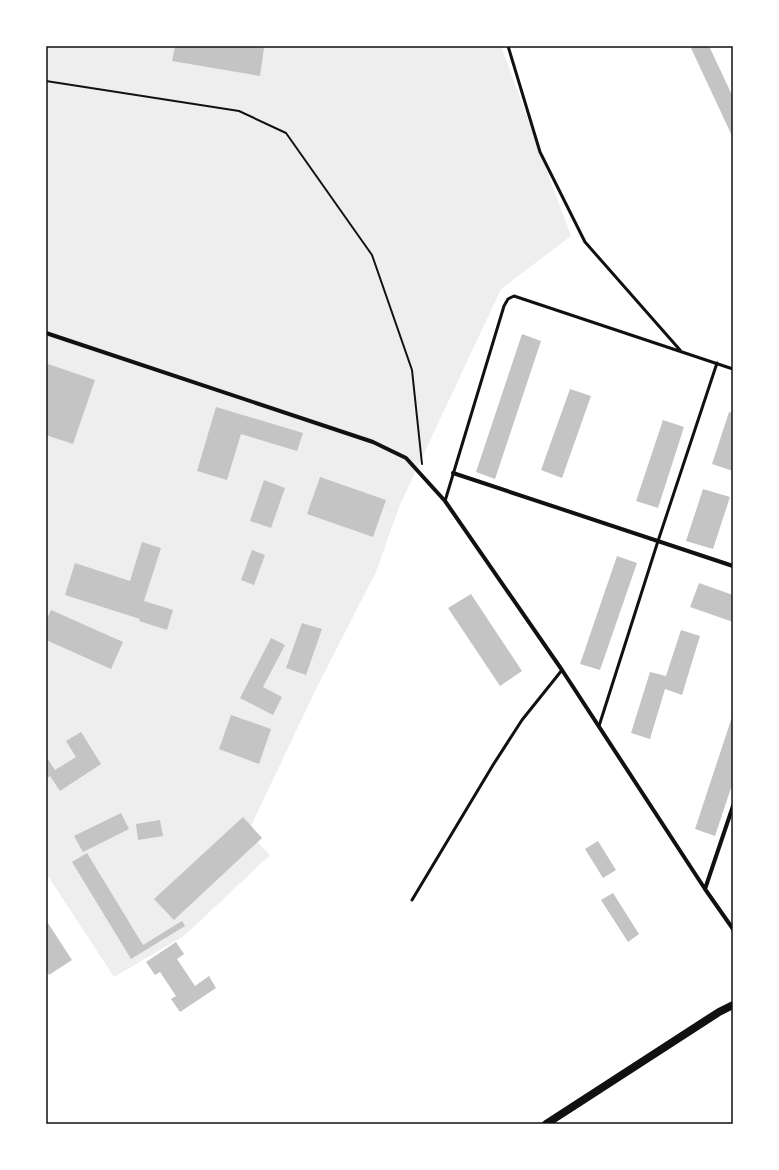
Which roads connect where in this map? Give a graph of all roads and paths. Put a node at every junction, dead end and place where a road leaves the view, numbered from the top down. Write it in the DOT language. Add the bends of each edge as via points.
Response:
graph roads {
  1 [pos="508,46"];
  2 [pos="46,80"];
  3 [pos="46,333"];
  4 [pos="682,352"];
  5 [pos="717,363"];
  6 [pos="733,369"];
  7 [pos="454,473"];
  8 [pos="424,477"];
  9 [pos="445,501"];
  10 [pos="658,541"];
  11 [pos="733,566"];
  12 [pos="562,670"];
  13 [pos="598,726"];
  14 [pos="733,806"];
  15 [pos="704,889"];
  16 [pos="412,900"];
  17 [pos="733,929"];
  18 [pos="733,1004"];
  19 [pos="546,1124"];
  1 -- 4 [label="lane" via="540,152 584,242"];
  2 -- 8 [label="path" via="239,111 286,133 372,255 412,370"];
  3 -- 8 [label="street" via="373,442 406,458"];
  4 -- 5 [label="lane"];
  4 -- 7 [label="lane" via="514,296 508,299"];
  5 -- 6 [label="lane"];
  5 -- 10 [label="lane"];
  7 -- 9 [label="lane"];
  7 -- 10 [label="street"];
  8 -- 9 [label="street"];
  9 -- 12 [label="street"];
  10 -- 11 [label="street"];
  10 -- 13 [label="lane"];
  12 -- 13 [label="street"];
  12 -- 16 [label="lane" via="522,720"];
  13 -- 15 [label="street"];
  14 -- 15 [label="street"];
  15 -- 17 [label="street"];
  18 -- 19 [label="main road"];
}
